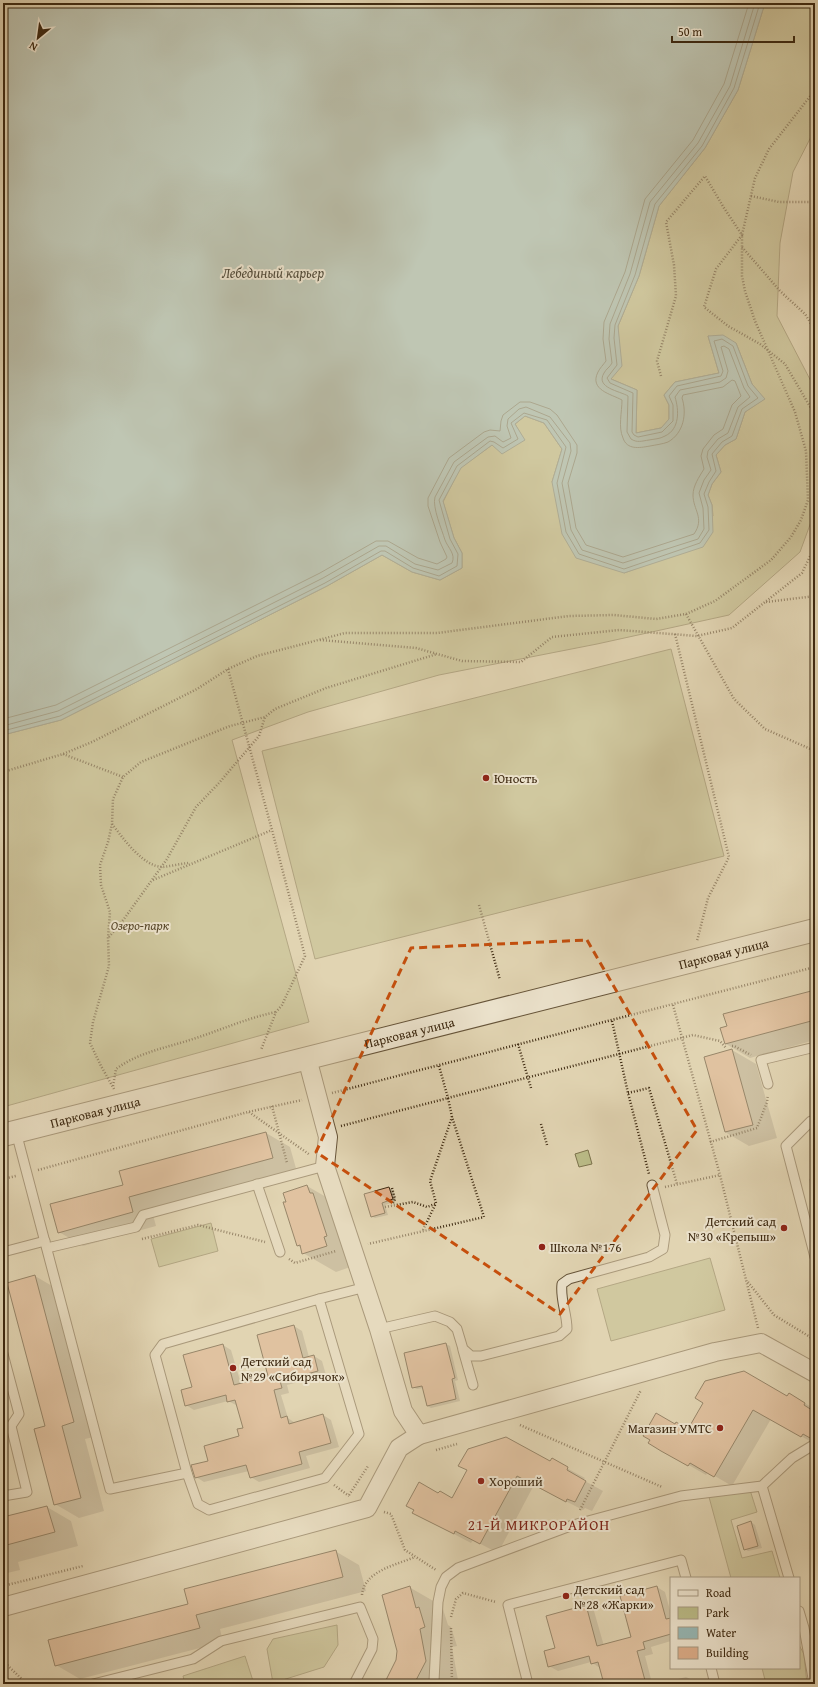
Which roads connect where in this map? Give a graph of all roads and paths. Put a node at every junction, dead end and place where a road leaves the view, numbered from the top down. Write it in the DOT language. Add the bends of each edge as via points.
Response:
graph roads {
  1 [pos="815,90"];
  2 [pos="751,196"];
  3 [pos="815,202"];
  4 [pos="742,235"];
  5 [pos="742,246"];
  6 [pos="815,330"];
  7 [pos="771,354"];
  8 [pos="661,376"];
  9 [pos="815,415"];
  10 [pos="815,546"];
  11 [pos="815,596"];
  12 [pos="765,602"];
  13 [pos="686,614"];
  14 [pos="675,634"];
  15 [pos="697,636"];
  16 [pos="317,640"];
  17 [pos="437,654"];
  18 [pos="228,669"];
  19 [pos="265,717"];
  20 [pos="242,724"];
  21 [pos="249,748"];
  22 [pos="815,751"];
  23 [pos="62,754"];
  24 [pos="3,772"];
  25 [pos="123,777"];
  26 [pos="112,824"];
  27 [pos="272,830"];
  28 [pos="192,862"];
  29 [pos="162,867"];
  30 [pos="152,880"];
  31 [pos="479,905"];
  32 [pos="815,930"];
  33 [pos="108,938"];
  34 [pos="700,959"];
  35 [pos="815,967"];
  36 [pos="500,980"];
  37 [pos="673,1005"];
  38 [pos="276,1012"];
  39 [pos="612,1021"];
  40 [pos="681,1038"];
  41 [pos="518,1044"];
  42 [pos="732,1046"];
  43 [pos="726,1048"];
  44 [pos="815,1048"];
  45 [pos="261,1050"];
  46 [pos="619,1054"];
  47 [pos="307,1058"];
  48 [pos="761,1060"];
  49 [pos="439,1066"];
  50 [pos="528,1078"];
  51 [pos="768,1084"];
  52 [pos="113,1086"];
  53 [pos="531,1088"];
  54 [pos="628,1093"];
  55 [pos="317,1097"];
  56 [pos="448,1098"];
  57 [pos="124,1105"];
  58 [pos="272,1106"];
  59 [pos="248,1112"];
  60 [pos="452,1116"];
  61 [pos="815,1120"];
  62 [pos="541,1124"];
  63 [pos="325,1130"];
  64 [pos="279,1133"];
  65 [pos="10,1134"];
  66 [pos="710,1142"];
  67 [pos="547,1145"];
  68 [pos="325,1166"];
  69 [pos="27,1174"];
  70 [pos="290,1175"];
  71 [pos="720,1175"];
  72 [pos="3,1179"];
  73 [pos="257,1184"];
  74 [pos="678,1184"];
  75 [pos="392,1188"];
  76 [pos="652,1188"];
  77 [pos="436,1204"];
  78 [pos="392,1205"];
  79 [pos="385,1207"];
  80 [pos="423,1231"];
  81 [pos="138,1240"];
  82 [pos="46,1244"];
  83 [pos="353,1248"];
  84 [pos="3,1252"];
  85 [pos="280,1252"];
  86 [pos="815,1257"];
  87 [pos="747,1280"];
  88 [pos="366,1287"];
  89 [pos="319,1300"];
  90 [pos="379,1329"];
  91 [pos="815,1340"];
  92 [pos="761,1343"];
  93 [pos="463,1349"];
  94 [pos="3,1354"];
  95 [pos="815,1373"];
  96 [pos="473,1385"];
  97 [pos="635,1389"];
  98 [pos="527,1422"];
  99 [pos="419,1435"];
  100 [pos="459,1443"];
  101 [pos="815,1444"];
  102 [pos="436,1450"];
  103 [pos="604,1462"];
  104 [pos="370,1463"];
  105 [pos="187,1473"];
  106 [pos="326,1478"];
  107 [pos="762,1486"];
  108 [pos="3,1496"];
  109 [pos="348,1496"];
  110 [pos="681,1496"];
  111 [pos="340,1498"];
  112 [pos="367,1508"];
  113 [pos="573,1525"];
  114 [pos="415,1557"];
  115 [pos="89,1564"];
  116 [pos="446,1577"];
  117 [pos="686,1577"];
  118 [pos="789,1577"];
  119 [pos="3,1586"];
  120 [pos="508,1605"];
  121 [pos="3,1607"];
  122 [pos="360,1607"];
  123 [pos="450,1618"];
  124 [pos="451,1626"];
  125 [pos="801,1628"];
  126 [pos="3,1661"];
  127 [pos="711,1669"];
  128 [pos="119,1681"];
  129 [pos="434,1683"];
  130 [pos="27,1684"];
  131 [pos="93,1684"];
  132 [pos="354,1684"];
  133 [pos="452,1684"];
  134 [pos="528,1684"];
  135 [pos="715,1684"];
  136 [pos="814,1684"];
  1 -- 2 [label="path" via="769,149 755,178"];
  2 -- 3 [label="path" via="779,202"];
  2 -- 4 [label="path"];
  4 -- 5 [label="path"];
  4 -- 7 [label="path" via="716,269 704,307"];
  4 -- 8 [label="path" via="705,176 666,222 674,265 676,296 657,361"];
  5 -- 6 [label="path" via="780,290 805,314"];
  5 -- 7 [label="path" via="745,291"];
  7 -- 9 [label="path" via="784,364"];
  7 -- 13 [label="path" via="795,412 806,451 808,500 791,537 771,560 715,601"];
  10 -- 12 [label="path" via="802,573"];
  11 -- 12 [label="path"];
  12 -- 15 [label="path" via="732,628"];
  13 -- 15 [label="path"];
  13 -- 16 [label="path" via="656,619 614,615 569,616 437,633 345,633"];
  14 -- 15 [label="path"];
  14 -- 17 [label="path" via="619,630 552,637 521,662 462,662"];
  14 -- 34 [label="path" via="729,857 708,898 696,943"];
  15 -- 22 [label="path" via="734,699 765,729"];
  16 -- 17 [label="path" via="416,648"];
  16 -- 18 [label="path" via="257,656"];
  17 -- 19 [label="path" via="326,688 275,709"];
  18 -- 20 [label="path"];
  18 -- 23 [label="path" via="197,689 92,742"];
  19 -- 20 [label="path"];
  19 -- 21 [label="path" via="259,736"];
  20 -- 21 [label="path"];
  20 -- 25 [label="path" via="230,726 141,762"];
  21 -- 27 [label="path"];
  21 -- 29 [label="path" via="196,806"];
  23 -- 24 [label="path"];
  23 -- 25 [label="path"];
  25 -- 26 [label="path" via="113,799"];
  26 -- 29 [label="path" via="131,847 148,862"];
  26 -- 33 [label="path" via="100,865 101,885 110,912"];
  27 -- 28 [label="path"];
  27 -- 38 [label="path" via="305,956 282,1005"];
  28 -- 29 [label="path"];
  28 -- 30 [label="path"];
  29 -- 30 [label="path"];
  30 -- 33 [label="path"];
  31 -- 36 [label="path"];
  32 -- 34 [label="street, Парковая улица"];
  33 -- 52 [label="path" via="110,966 93,1022 90,1043"];
  34 -- 47 [label="street, Парковая улица"];
  35 -- 37 [label="path"];
  37 -- 39 [label="path"];
  37 -- 40 [label="path"];
  38 -- 45 [label="path"];
  38 -- 52 [label="path" via="154,1050 127,1061 116,1069"];
  39 -- 41 [label="path"];
  39 -- 46 [label="path"];
  40 -- 43 [label="path" via="693,1035 712,1039 720,1041"];
  40 -- 46 [label="path"];
  40 -- 66 [label="path"];
  41 -- 49 [label="path"];
  41 -- 50 [label="path"];
  42 -- 48 [label="path"];
  44 -- 48 [label="lane"];
  46 -- 50 [label="path"];
  46 -- 54 [label="path"];
  47 -- 55 [label="street"];
  47 -- 57 [label="street, Парковая улица"];
  48 -- 51 [label="lane"];
  49 -- 55 [label="path"];
  49 -- 56 [label="path"];
  50 -- 53 [label="path"];
  50 -- 56 [label="path"];
  51 -- 66 [label="path" via="768,1102 757,1128"];
  52 -- 57 [label="path"];
  54 -- 74 [label="path" via="649,1088"];
  54 -- 76 [label="path"];
  55 -- 58 [label="path"];
  55 -- 63 [label="street"];
  56 -- 60 [label="path"];
  56 -- 63 [label="path"];
  57 -- 65 [label="street, Парковая улица"];
  58 -- 59 [label="path"];
  58 -- 64 [label="path"];
  59 -- 64 [label="path"];
  59 -- 69 [label="path"];
  60 -- 77 [label="path" via="430,1181"];
  60 -- 80 [label="path" via="484,1217"];
  61 -- 86 [label="lane" via="786,1146"];
  62 -- 67 [label="path"];
  63 -- 68 [label="street" via="328,1137"];
  64 -- 68 [label="path"];
  64 -- 70 [label="path"];
  65 -- 69 [label="lane"];
  66 -- 71 [label="path"];
  68 -- 70 [label="lane"];
  68 -- 83 [label="street"];
  69 -- 72 [label="path"];
  69 -- 82 [label="lane"];
  70 -- 73 [label="lane"];
  71 -- 74 [label="path"];
  71 -- 87 [label="path"];
  73 -- 82 [label="lane" via="143,1216 136,1226"];
  73 -- 85 [label="lane"];
  74 -- 76 [label="path"];
  75 -- 78 [label="path" via="395,1199"];
  76 -- 93 [label="lane" via="664,1235 663,1249 649,1257 570,1279 562,1284 567,1329 559,1336 481,1356 471,1356"];
  77 -- 78 [label="path" via="427,1207 413,1202"];
  77 -- 80 [label="path"];
  78 -- 79 [label="path"];
  80 -- 83 [label="path"];
  81 -- 85 [label="path" via="198,1225 265,1242"];
  82 -- 84 [label="lane"];
  82 -- 105 [label="lane" via="110,1488"];
  83 -- 85 [label="path" via="295,1263"];
  83 -- 88 [label="street"];
  87 -- 91 [label="path" via="774,1315"];
  87 -- 92 [label="path"];
  88 -- 89 [label="lane"];
  88 -- 90 [label="street"];
  89 -- 105 [label="lane" via="163,1344 155,1355"];
  89 -- 106 [label="lane" via="359,1434"];
  90 -- 93 [label="lane" via="435,1316 450,1322 457,1329"];
  90 -- 99 [label="street" via="403,1411"];
  92 -- 95 [label="street"];
  92 -- 99 [label="street" via="715,1352"];
  93 -- 96 [label="lane"];
  94 -- 108 [label="lane" via="19,1414 11,1426 27,1492"];
  97 -- 103 [label="path" via="643,1387"];
  98 -- 103 [label="path" via="520,1425"];
  99 -- 112 [label="street" via="399,1448"];
  100 -- 102 [label="path"];
  101 -- 107 [label="lane" via="792,1458"];
  103 -- 110 [label="path"];
  103 -- 113 [label="path"];
  104 -- 109 [label="path"];
  105 -- 106 [label="lane" via="198,1504 209,1510"];
  106 -- 109 [label="path"];
  107 -- 110 [label="lane"];
  107 -- 118 [label="lane"];
  109 -- 111 [label="path"];
  110 -- 113 [label="lane"];
  112 -- 114 [label="path" via="391,1514 404,1550"];
  112 -- 121 [label="street"];
  113 -- 116 [label="lane" via="458,1568"];
  114 -- 116 [label="path"];
  114 -- 122 [label="path" via="378,1572 362,1587"];
  115 -- 119 [label="path"];
  116 -- 129 [label="lane" via="438,1602"];
  117 -- 120 [label="lane" via="681,1560"];
  120 -- 123 [label="path" via="463,1593 456,1599"];
  120 -- 134 [label="lane"];
  122 -- 128 [label="lane" via="221,1641 193,1659"];
  122 -- 132 [label="lane" via="374,1639 372,1649"];
  124 -- 133 [label="path"];
  125 -- 136 [label="lane"];
  126 -- 130 [label="path"];
  127 -- 135 [label="lane"];
  128 -- 131 [label="lane"];
}
